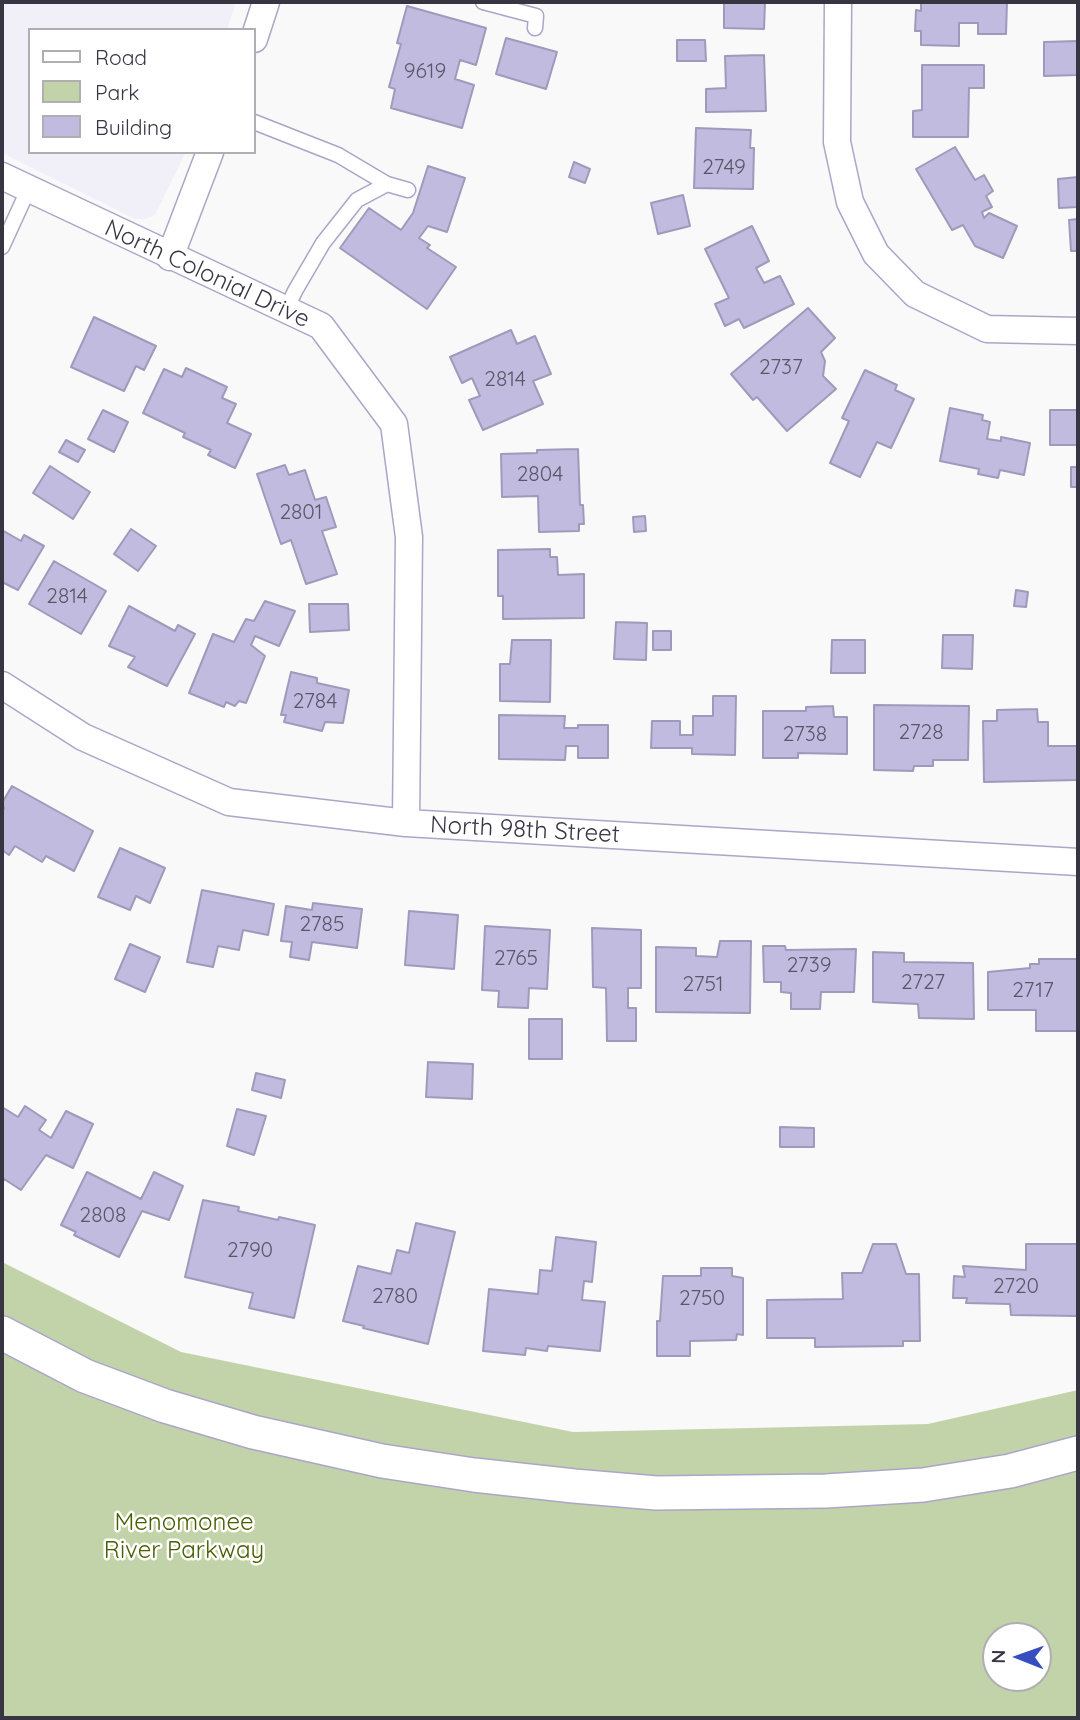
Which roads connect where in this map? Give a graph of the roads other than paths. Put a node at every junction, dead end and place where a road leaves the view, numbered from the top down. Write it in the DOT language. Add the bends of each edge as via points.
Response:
graph roads {
  1 [pos="266,2"];
  2 [pos="483,2"];
  3 [pos="838,2"];
  4 [pos="535,28"];
  5 [pos="256,33"];
  6 [pos="256,123"];
  7 [pos="209,154"];
  8 [pos="2,176"];
  9 [pos="387,184"];
  10 [pos="28,190"];
  11 [pos="408,190"];
  12 [pos="2,247"];
  13 [pos="170,257"];
  14 [pos="286,310"];
  15 [pos="1078,331"];
  16 [pos="2,685"];
  17 [pos="406,823"];
  18 [pos="1078,862"];
  19 [pos="2,1333"];
  20 [pos="1078,1453"];
  1 -- 5 [label="street"];
  2 -- 4 [label="lane" via="536,16"];
  3 -- 15 [label="street" via="837,142 850,202 876,254 915,294 987,328"];
  6 -- 9 [label="lane" via="338,155"];
  7 -- 13 [label="street"];
  8 -- 10 [label="street, North Colonial Drive"];
  9 -- 11 [label="lane"];
  9 -- 14 [label="lane" via="357,200 323,243"];
  10 -- 12 [label="lane"];
  10 -- 13 [label="street, North Colonial Drive"];
  13 -- 14 [label="street, North Colonial Drive"];
  14 -- 17 [label="street, North Colonial Drive" via="320,326 394,424 409,537"];
  16 -- 17 [label="street, North 98th Street" via="83,737 229,802"];
  17 -- 18 [label="street, North 98th Street"];
  19 -- 20 [label="street" via="85,1377 165,1406 253,1432 382,1461 474,1475 656,1493 839,1490 935,1483 1010,1471"];
}
